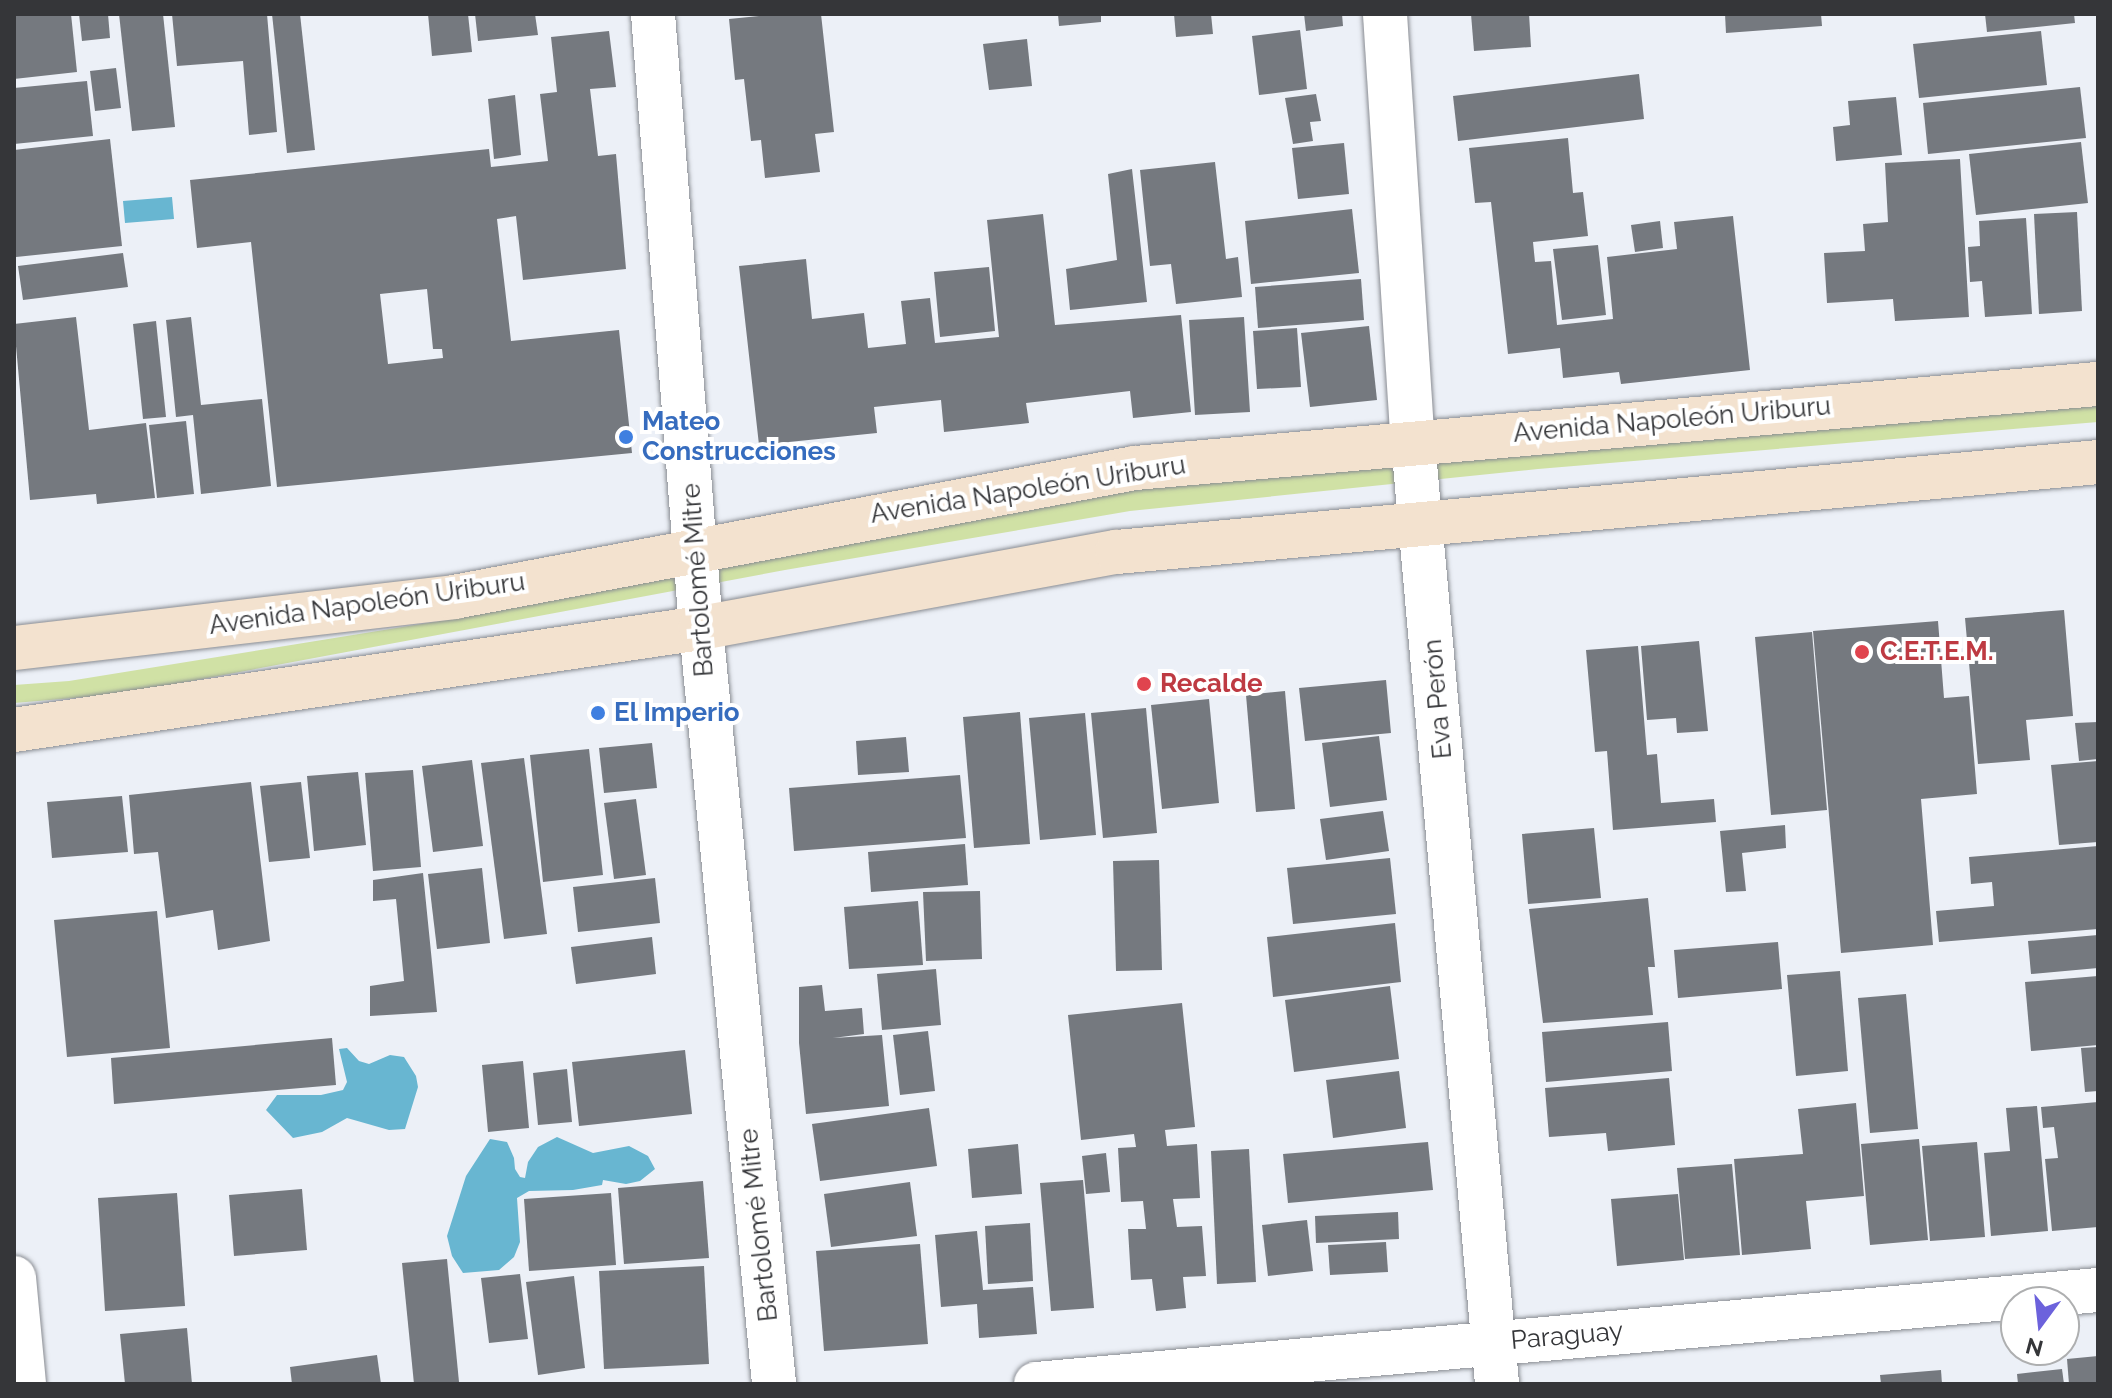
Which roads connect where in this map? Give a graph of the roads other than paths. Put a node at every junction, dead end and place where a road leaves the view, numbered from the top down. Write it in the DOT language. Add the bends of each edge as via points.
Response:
graph roads {
  1 [pos="653,14"];
  2 [pos="1385,14"];
  3 [pos="2098,384"];
  4 [pos="1413,442"];
  5 [pos="2098,462"];
  6 [pos="1422,524"];
  7 [pos="697,549"];
  8 [pos="701,628"];
  9 [pos="14,648"];
  10 [pos="14,730"];
  11 [pos="14,1278"];
  12 [pos="2098,1290"];
  13 [pos="1496,1363"];
  14 [pos="24,1384"];
  15 [pos="774,1384"];
  16 [pos="1036,1384"];
  1 -- 7 [label="street, Bartolomé Mitre"];
  2 -- 4 [label="street, Eva Perón"];
  3 -- 4 [label="main road, Avenida Napoleón Uriburu"];
  4 -- 6 [label="street, Eva Perón"];
  4 -- 7 [label="main road, Avenida Napoleón Uriburu" via="1135,468"];
  5 -- 6 [label="main road"];
  6 -- 8 [label="main road" via="1117,552"];
  6 -- 13 [label="street, Eva Perón"];
  7 -- 8 [label="street, Bartolomé Mitre"];
  7 -- 9 [label="main road, Avenida Napoleón Uriburu" via="454,597"];
  8 -- 10 [label="main road"];
  8 -- 15 [label="street, Bartolomé Mitre"];
  11 -- 14 [label="street"];
  12 -- 13 [label="street, Paraguay"];
  13 -- 16 [label="street, Paraguay"];
}
